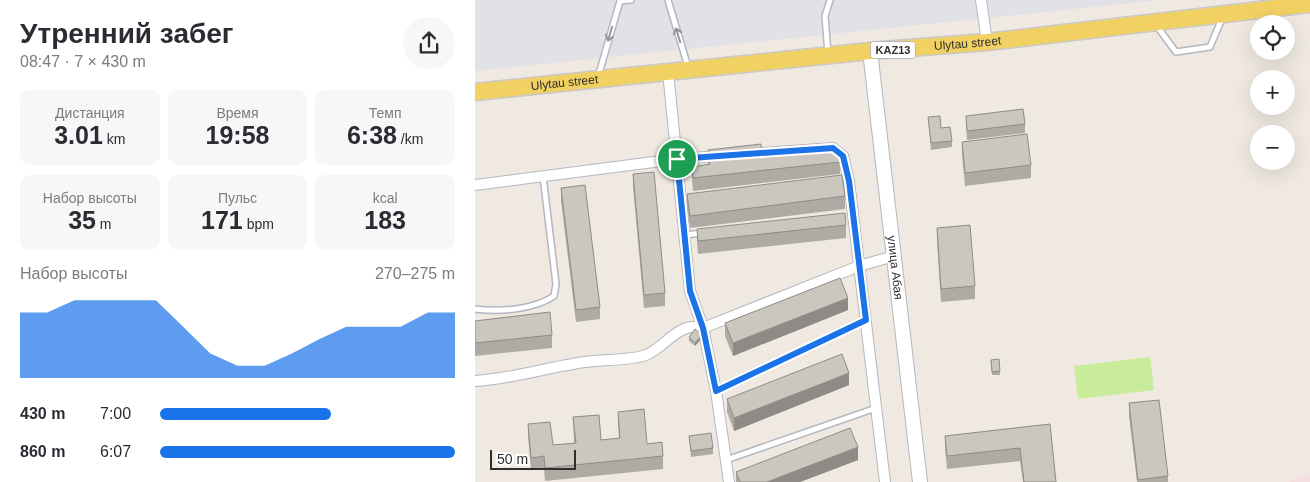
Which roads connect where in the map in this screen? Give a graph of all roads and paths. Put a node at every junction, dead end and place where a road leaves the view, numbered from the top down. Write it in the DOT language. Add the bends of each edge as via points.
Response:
graph roads {
  1 [pos="631,0"];
  2 [pos="668,0"];
  3 [pos="830,0"];
  4 [pos="981,0"];
  5 [pos="1310,4"];
  6 [pos="1224,14"];
  7 [pos="1154,23"];
  8 [pos="987,42"];
  9 [pos="870,51"];
  10 [pos="828,56"];
  11 [pos="689,70"];
  12 [pos="669,72"];
  13 [pos="597,78"];
  14 [pos="475,92"];
  15 [pos="677,159"];
  16 [pos="543,176"];
  17 [pos="475,185"];
  18 [pos="713,232"];
  19 [pos="685,235"];
  20 [pos="894,256"];
  21 [pos="859,266"];
  22 [pos="475,309"];
  23 [pos="866,320"];
  24 [pos="703,328"];
  25 [pos="475,381"];
  26 [pos="716,391"];
  27 [pos="876,408"];
  28 [pos="726,460"];
  29 [pos="729,482"];
  30 [pos="885,482"];
  31 [pos="920,482"];
  1 -- 13 [label="lane, one-way" via="620,1"];
  11 -- 2 [label="lane, one-way"];
  3 -- 10 [label="lane" via="825,16"];
  4 -- 8 [label="street"];
  5 -- 6 [label="main road, Ulytau street / KAZ13"];
  6 -- 7 [label="main road, Ulytau street / KAZ13"];
  6 -- 7 [label="lane" via="1210,47 1176,52"];
  7 -- 8 [label="main road, Ulytau street / KAZ13"];
  8 -- 9 [label="main road, Ulytau street / KAZ13"];
  9 -- 10 [label="main road, Ulytau street / KAZ13"];
  9 -- 20 [label="street, улица Абая"];
  10 -- 11 [label="main road, Ulytau street / KAZ13"];
  11 -- 12 [label="main road, Ulytau street / KAZ13"];
  12 -- 13 [label="main road, Ulytau street / KAZ13"];
  12 -- 15 [label="street"];
  13 -- 14 [label="main road, Ulytau street / KAZ13"];
  15 -- 16 [label="street"];
  15 -- 19 [label="street" via="686,198"];
  15 -- 21 [label="street" via="833,148 843,156 844,182"];
  16 -- 17 [label="street"];
  16 -- 22 [label="lane" via="556,284 553,296 543,304"];
  18 -- 19 [label="lane"];
  19 -- 24 [label="street" via="690,291"];
  20 -- 21 [label="street"];
  20 -- 31 [label="street, улица Абая"];
  21 -- 23 [label="street"];
  21 -- 24 [label="street"];
  23 -- 26 [label="lane"];
  23 -- 27 [label="street"];
  24 -- 25 [label="street" via="690,326 679,330 645,355"];
  24 -- 26 [label="street"];
  26 -- 28 [label="street"];
  27 -- 28 [label="lane"];
  27 -- 30 [label="street"];
  28 -- 29 [label="street"];
}
